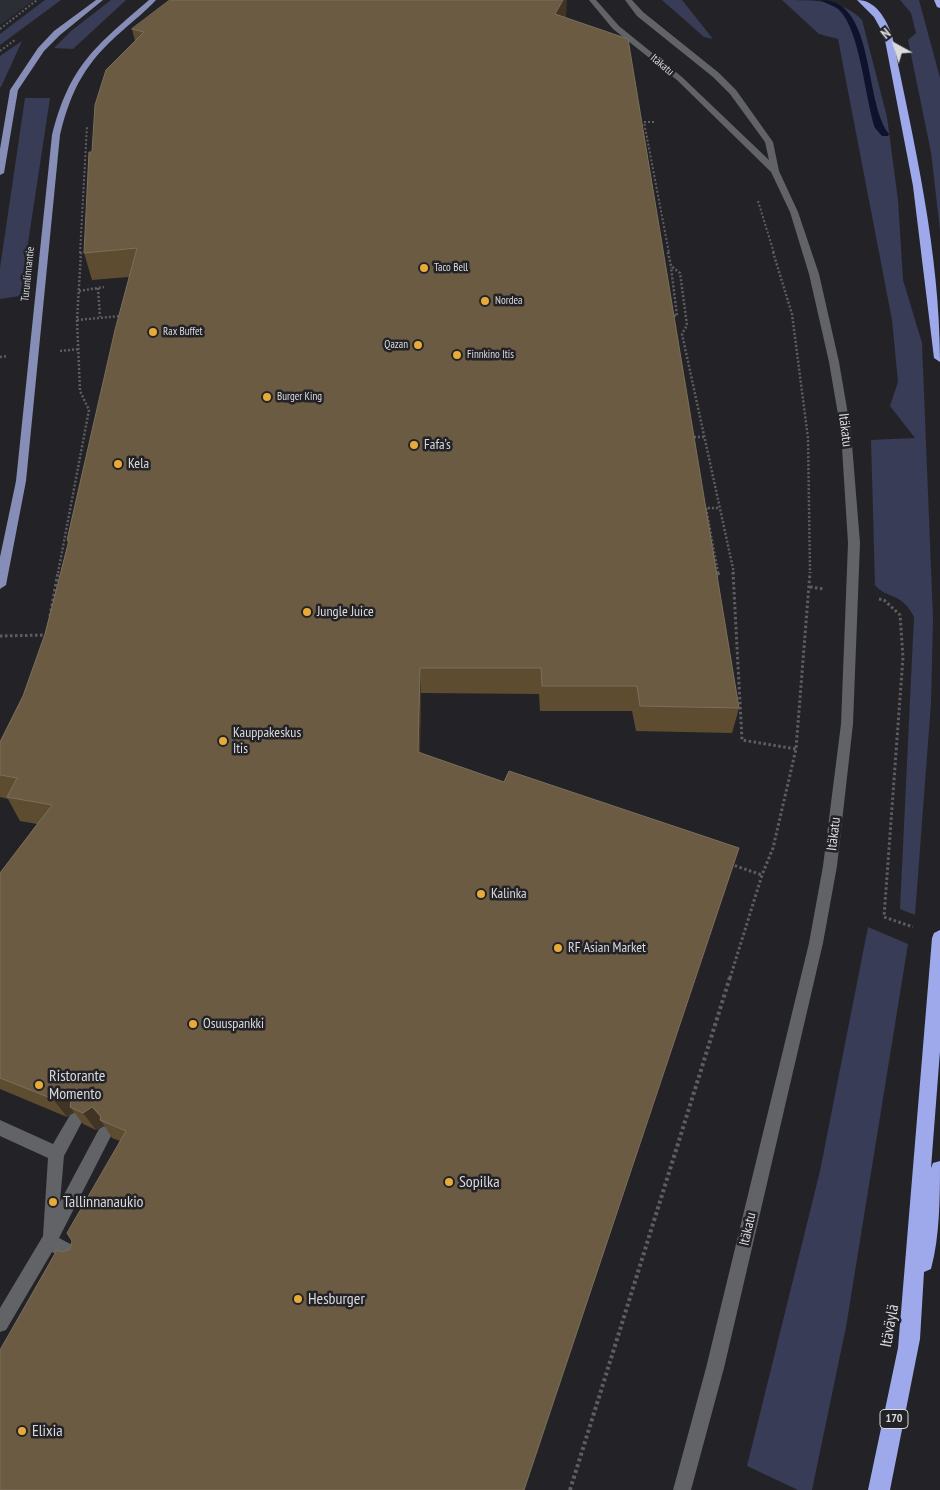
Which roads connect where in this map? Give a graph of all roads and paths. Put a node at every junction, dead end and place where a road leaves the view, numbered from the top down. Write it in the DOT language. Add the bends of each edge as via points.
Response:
graph roads {
  1 [pos="37,0"];
  2 [pos="100,0"];
  3 [pos="153,0"];
  4 [pos="592,0"];
  5 [pos="628,0"];
  6 [pos="861,0"];
  7 [pos="938,0"];
  8 [pos="940,5"];
  9 [pos="0,24"];
  10 [pos="5,24"];
  11 [pos="0,29"];
  12 [pos="654,122"];
  13 [pos="88,124"];
  14 [pos="775,171"];
  15 [pos="0,173"];
  16 [pos="756,197"];
  17 [pos="671,266"];
  18 [pos="104,287"];
  19 [pos="98,288"];
  20 [pos="78,291"];
  21 [pos="121,312"];
  22 [pos="664,315"];
  23 [pos="120,316"];
  24 [pos="127,316"];
  25 [pos="100,317"];
  26 [pos="77,320"];
  27 [pos="940,358"];
  28 [pos="685,437"];
  29 [pos="704,437"];
  30 [pos="720,508"];
  31 [pos="708,576"];
  32 [pos="0,585"];
  33 [pos="884,600"];
  34 [pos="50,617"];
  35 [pos="48,626"];
  36 [pos="46,635"];
  37 [pos="0,636"];
  38 [pos="43,643"];
  39 [pos="796,749"];
  40 [pos="721,860"];
  41 [pos="762,876"];
  42 [pos="921,930"];
  43 [pos="940,938"];
  44 [pos="75,1120"];
  45 [pos="0,1128"];
  46 [pos="104,1134"];
  47 [pos="56,1154"];
  48 [pos="940,1170"];
  49 [pos="49,1242"];
  50 [pos="76,1256"];
  51 [pos="0,1324"];
  52 [pos="908,1347"];
  53 [pos="570,1490"];
  54 [pos="682,1490"];
  55 [pos="879,1490"];
  1 -- 10 [label="path"];
  2 -- 15 [label="main road" via="57,33 41,50 14,90"];
  3 -- 32 [label="main road, Turunlinnantie" via="88,58 68,90 61,109 36,318 21,481"];
  4 -- 14 [label="street, Itäkatu" via="601,14 665,66"];
  5 -- 14 [label="street, Itäkatu" via="640,14 699,59 733,92 770,142"];
  6 -- 27 [label="highway" via="882,20 888,35 918,186"];
  7 -- 8 [label="highway"];
  9 -- 10 [label="path"];
  10 -- 11 [label="path"];
  12 -- 17 [label="path" via="644,122"];
  13 -- 20 [label="path"];
  14 -- 54 [label="street, Itäkatu" via="794,212 814,274 846,432 854,543 847,724 831,857 816,943 716,1368"];
  16 -- 39 [label="path" via="792,314 808,438 810,587"];
  17 -- 22 [label="path" via="677,316"];
  17 -- 29 [label="path" via="680,273 687,325 682,334"];
  18 -- 19 [label="path"];
  19 -- 20 [label="path"];
  19 -- 25 [label="path"];
  20 -- 26 [label="path"];
  21 -- 23 [label="path"];
  23 -- 24 [label="path"];
  23 -- 25 [label="path"];
  25 -- 26 [label="path"];
  26 -- 34 [label="path" via="80,391 89,410"];
  28 -- 29 [label="path"];
  29 -- 30 [label="path"];
  30 -- 31 [label="path" via="706,508 719,576"];
  30 -- 39 [label="path" via="734,574 742,740"];
  33 -- 42 [label="path" via="900,614 902,657 884,917"];
  35 -- 36 [label="path"];
  36 -- 37 [label="path"];
  36 -- 38 [label="path"];
  39 -- 41 [label="path" via="773,848"];
  40 -- 41 [label="path"];
  41 -- 53 [label="path"];
  43 -- 52 [label="highway"];
  44 -- 47 [label="street"];
  45 -- 47 [label="street"];
  46 -- 49 [label="street"];
  47 -- 49 [label="street"];
  48 -- 52 [label="highway, Itäväylä / 170"];
  49 -- 50 [label="street"];
  49 -- 51 [label="street"];
  52 -- 55 [label="highway, Itäväylä / 170"];
}
